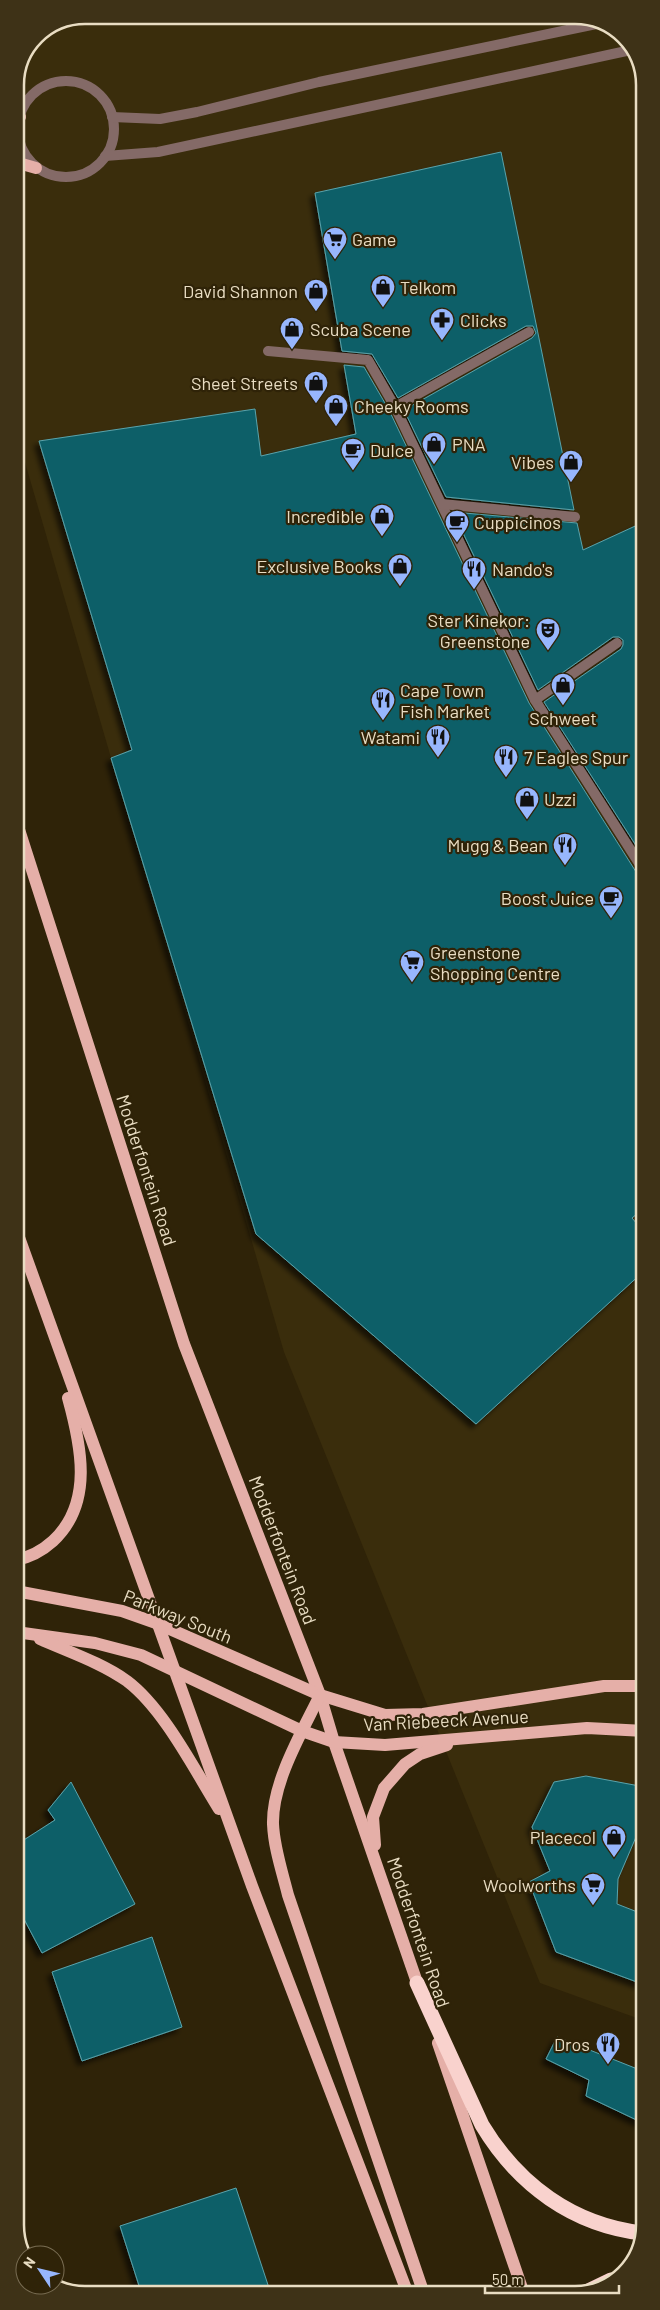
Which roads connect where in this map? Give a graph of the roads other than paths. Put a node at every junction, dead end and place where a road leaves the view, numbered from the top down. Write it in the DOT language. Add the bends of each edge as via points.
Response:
graph roads {
  1 [pos="589,26"];
  2 [pos="626,51"];
  3 [pos="24,105"];
  4 [pos="112,117"];
  5 [pos="24,153"];
  6 [pos="104,156"];
  7 [pos="24,165"];
  8 [pos="36,168"];
  9 [pos="528,332"];
  10 [pos="268,351"];
  11 [pos="395,406"];
  12 [pos="442,504"];
  13 [pos="575,517"];
  14 [pos="617,643"];
  15 [pos="535,700"];
  16 [pos="24,843"];
  17 [pos="636,858"];
  18 [pos="24,1252"];
  19 [pos="30,1269"];
  20 [pos="24,1558"];
  21 [pos="24,1592"];
  22 [pos="156,1623"];
  23 [pos="24,1634"];
  24 [pos="32,1635"];
  25 [pos="174,1672"];
  26 [pos="636,1686"];
  27 [pos="320,1695"];
  28 [pos="302,1731"];
  29 [pos="636,1731"];
  30 [pos="468,1737"];
  31 [pos="334,1742"];
  32 [pos="232,1830"];
  33 [pos="376,1862"];
  34 [pos="417,1983"];
  35 [pos="636,2232"];
  36 [pos="405,2286"];
  37 [pos="421,2286"];
  38 [pos="521,2286"];
  1 -- 4 [label="street" via="319,82 197,112 160,119"];
  2 -- 6 [label="street" via="158,152"];
  3 -- 4 [label="street" via="44,87 58,82 73,82 88,86 100,95"];
  4 -- 6 [label="street" via="113,137"];
  5 -- 8 [label="street"];
  6 -- 8 [label="street" via="98,166 67,178"];
  7 -- 8 [label="main road"];
  9 -- 11 [label="street"];
  10 -- 11 [label="street" via="368,360"];
  11 -- 12 [label="street"];
  12 -- 13 [label="street"];
  12 -- 15 [label="street"];
  14 -- 15 [label="street"];
  15 -- 17 [label="street"];
  16 -- 27 [label="main road, Modderfontein Road" via="184,1344"];
  18 -- 19 [label="main road"];
  19 -- 20 [label="main road" via="73,1417 82,1469 77,1500 65,1527 36,1554"];
  19 -- 22 [label="main road"];
  21 -- 22 [label="main road, Parkway South" via="103,1606"];
  22 -- 25 [label="main road"];
  22 -- 27 [label="main road, Parkway South"];
  23 -- 24 [label="main road"];
  24 -- 25 [label="main road, Van Riebeeck Avenue" via="95,1643 140,1655"];
  24 -- 32 [label="main road" via="110,1671 146,1697"];
  25 -- 28 [label="main road, Van Riebeeck Avenue"];
  25 -- 32 [label="main road"];
  26 -- 27 [label="main road, Van Riebeeck Avenue" via="596,1687 406,1716 385,1715"];
  27 -- 28 [label="main road"];
  27 -- 31 [label="main road, Modderfontein Road"];
  28 -- 31 [label="main road, Van Riebeeck Avenue"];
  28 -- 37 [label="main road" via="282,1776 273,1821 274,1842 300,1931"];
  29 -- 30 [label="main road, Van Riebeeck Avenue" via="587,1728"];
  30 -- 31 [label="main road, Van Riebeeck Avenue" via="385,1745"];
  30 -- 33 [label="main road" via="420,1754 405,1764 384,1788 373,1817"];
  31 -- 33 [label="main road, Modderfontein Road"];
  32 -- 36 [label="main road"];
  33 -- 34 [label="main road, Modderfontein Road"];
  34 -- 35 [label="highway" via="482,2125 510,2164 553,2201 580,2217"];
  34 -- 38 [label="main road, Modderfontein Road"];
}
